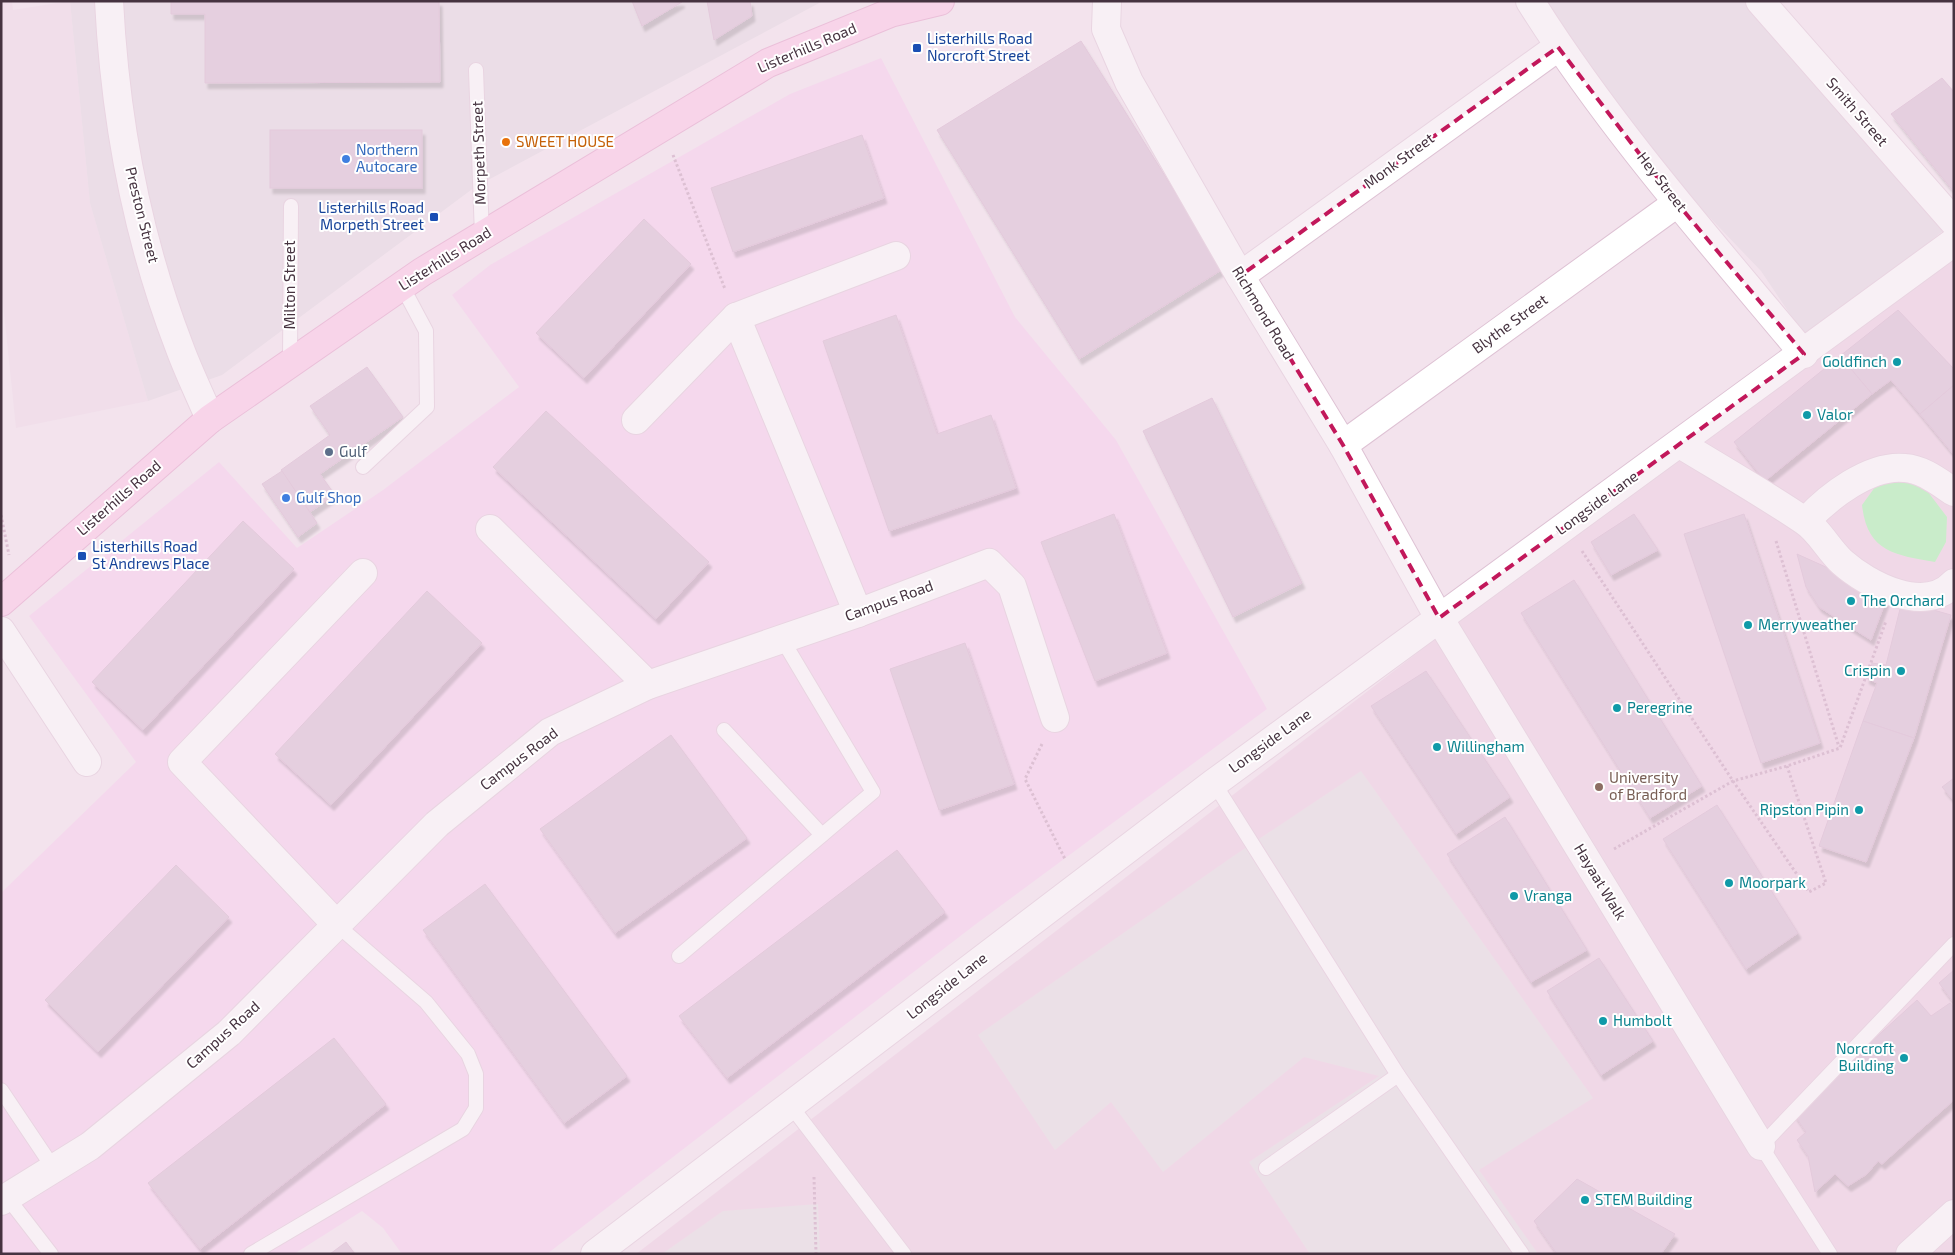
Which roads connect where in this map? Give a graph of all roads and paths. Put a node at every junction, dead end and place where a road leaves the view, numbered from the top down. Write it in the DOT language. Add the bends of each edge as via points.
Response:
graph roads {
  1 [pos="108,1"];
  2 [pos="940,1"];
  3 [pos="1107,1"];
  4 [pos="1530,1"];
  5 [pos="1760,1"];
  6 [pos="1558,46"];
  7 [pos="476,70"];
  8 [pos="659,128"];
  9 [pos="1677,202"];
  10 [pos="291,206"];
  11 [pos="1954,222"];
  12 [pos="482,236"];
  13 [pos="1954,242"];
  14 [pos="896,256"];
  15 [pos="1240,276"];
  16 [pos="402,286"];
  17 [pos="736,317"];
  18 [pos="1804,354"];
  19 [pos="290,364"];
  20 [pos="210,419"];
  21 [pos="636,420"];
  22 [pos="1680,444"];
  23 [pos="1343,445"];
  24 [pos="363,468"];
  25 [pos="1954,492"];
  26 [pos="1762,495"];
  27 [pos="1,515"];
  28 [pos="1806,521"];
  29 [pos="1565,526"];
  30 [pos="490,529"];
  31 [pos="363,573"];
  32 [pos="1954,583"];
  33 [pos="1896,592"];
  34 [pos="8,595"];
  35 [pos="858,613"];
  36 [pos="1440,618"];
  37 [pos="1,630"];
  38 [pos="782,639"];
  39 [pos="648,685"];
  40 [pos="1056,718"];
  41 [pos="724,730"];
  42 [pos="1840,748"];
  43 [pos="87,762"];
  44 [pos="1787,766"];
  45 [pos="1733,781"];
  46 [pos="1214,783"];
  47 [pos="822,835"];
  48 [pos="1614,849"];
  49 [pos="1066,861"];
  50 [pos="336,925"];
  51 [pos="1954,944"];
  52 [pos="679,956"];
  53 [pos="1398,1075"];
  54 [pos="1,1090"];
  55 [pos="791,1106"];
  56 [pos="812,1133"];
  57 [pos="1761,1146"];
  58 [pos="1266,1168"];
  59 [pos="54,1169"];
  60 [pos="4,1199"];
  61 [pos="1954,1214"];
  62 [pos="51,1254"];
  63 [pos="251,1254"];
  64 [pos="595,1254"];
  65 [pos="816,1254"];
  66 [pos="904,1254"];
  67 [pos="1522,1254"];
  68 [pos="1830,1254"];
  69 [pos="1910,1254"];
  1 -- 20 [label="street, Preston Street" via="113,70 134,189 154,268 179,345"];
  2 -- 8 [label="street, Listerhills Road" via="890,14 768,63"];
  3 -- 15 [label="street, Richmond Road" via="1106,29 1129,82"];
  4 -- 6 [label="street, Hey Street"];
  5 -- 11 [label="street, Smith Street"];
  6 -- 9 [label="street, Hey Street"];
  6 -- 15 [label="street, Monk Street"];
  7 -- 12 [label="lane, Morpeth Street"];
  8 -- 12 [label="street, Listerhills Road"];
  8 -- 17 [label="path" via="676,161"];
  9 -- 18 [label="street, Hey Street"];
  9 -- 23 [label="street, Blythe Street"];
  10 -- 19 [label="lane, Milton Street"];
  12 -- 16 [label="street, Listerhills Road"];
  13 -- 18 [label="street, Longside Lane"];
  14 -- 17 [label="street"];
  15 -- 23 [label="street, Richmond Road"];
  16 -- 19 [label="street, Listerhills Road"];
  16 -- 24 [label="lane" via="426,331 427,407"];
  17 -- 21 [label="street"];
  17 -- 35 [label="street"];
  18 -- 22 [label="street, Longside Lane"];
  19 -- 20 [label="street, Listerhills Road"];
  20 -- 34 [label="street, Listerhills Road"];
  22 -- 26 [label="street"];
  22 -- 29 [label="street, Longside Lane"];
  23 -- 36 [label="street, Richmond Road"];
  25 -- 28 [label="street" via="1931,477 1906,468 1881,471 1854,482 1823,503"];
  26 -- 28 [label="street"];
  26 -- 42 [label="path"];
  27 -- 34 [label="path"];
  28 -- 33 [label="street" via="1842,562 1862,576"];
  29 -- 36 [label="street, Longside Lane"];
  29 -- 45 [label="path"];
  30 -- 39 [label="street"];
  31 -- 50 [label="street" via="182,762"];
  32 -- 33 [label="street" via="1931,598 1911,598"];
  33 -- 42 [label="path"];
  35 -- 38 [label="street, Campus Road"];
  35 -- 40 [label="street, Campus Road" via="989,563 1012,586"];
  36 -- 46 [label="street, Longside Lane"];
  36 -- 57 [label="street, Hayaat Walk"];
  37 -- 43 [label="street"];
  38 -- 39 [label="street, Campus Road"];
  38 -- 47 [label="lane" via="873,792"];
  39 -- 50 [label="street, Campus Road" via="550,732 437,824"];
  40 -- 49 [label="path" via="1025,778"];
  41 -- 47 [label="lane"];
  42 -- 44 [label="path"];
  44 -- 45 [label="path"];
  44 -- 45 [label="path" via="1826,882 1809,892"];
  45 -- 48 [label="path"];
  46 -- 53 [label="lane"];
  46 -- 55 [label="street, Longside Lane"];
  47 -- 52 [label="lane"];
  50 -- 59 [label="street, Campus Road" via="229,1033 90,1146"];
  50 -- 63 [label="lane" via="426,1002 468,1054 476,1074 476,1108 463,1128"];
  51 -- 57 [label="lane"];
  53 -- 58 [label="lane"];
  53 -- 67 [label="lane"];
  54 -- 59 [label="lane"];
  55 -- 56 [label="lane"];
  55 -- 64 [label="street, Longside Lane"];
  56 -- 65 [label="path"];
  56 -- 66 [label="lane"];
  57 -- 68 [label="lane"];
  59 -- 60 [label="street, Campus Road"];
  60 -- 62 [label="lane"];
  61 -- 69 [label="street"];
}
